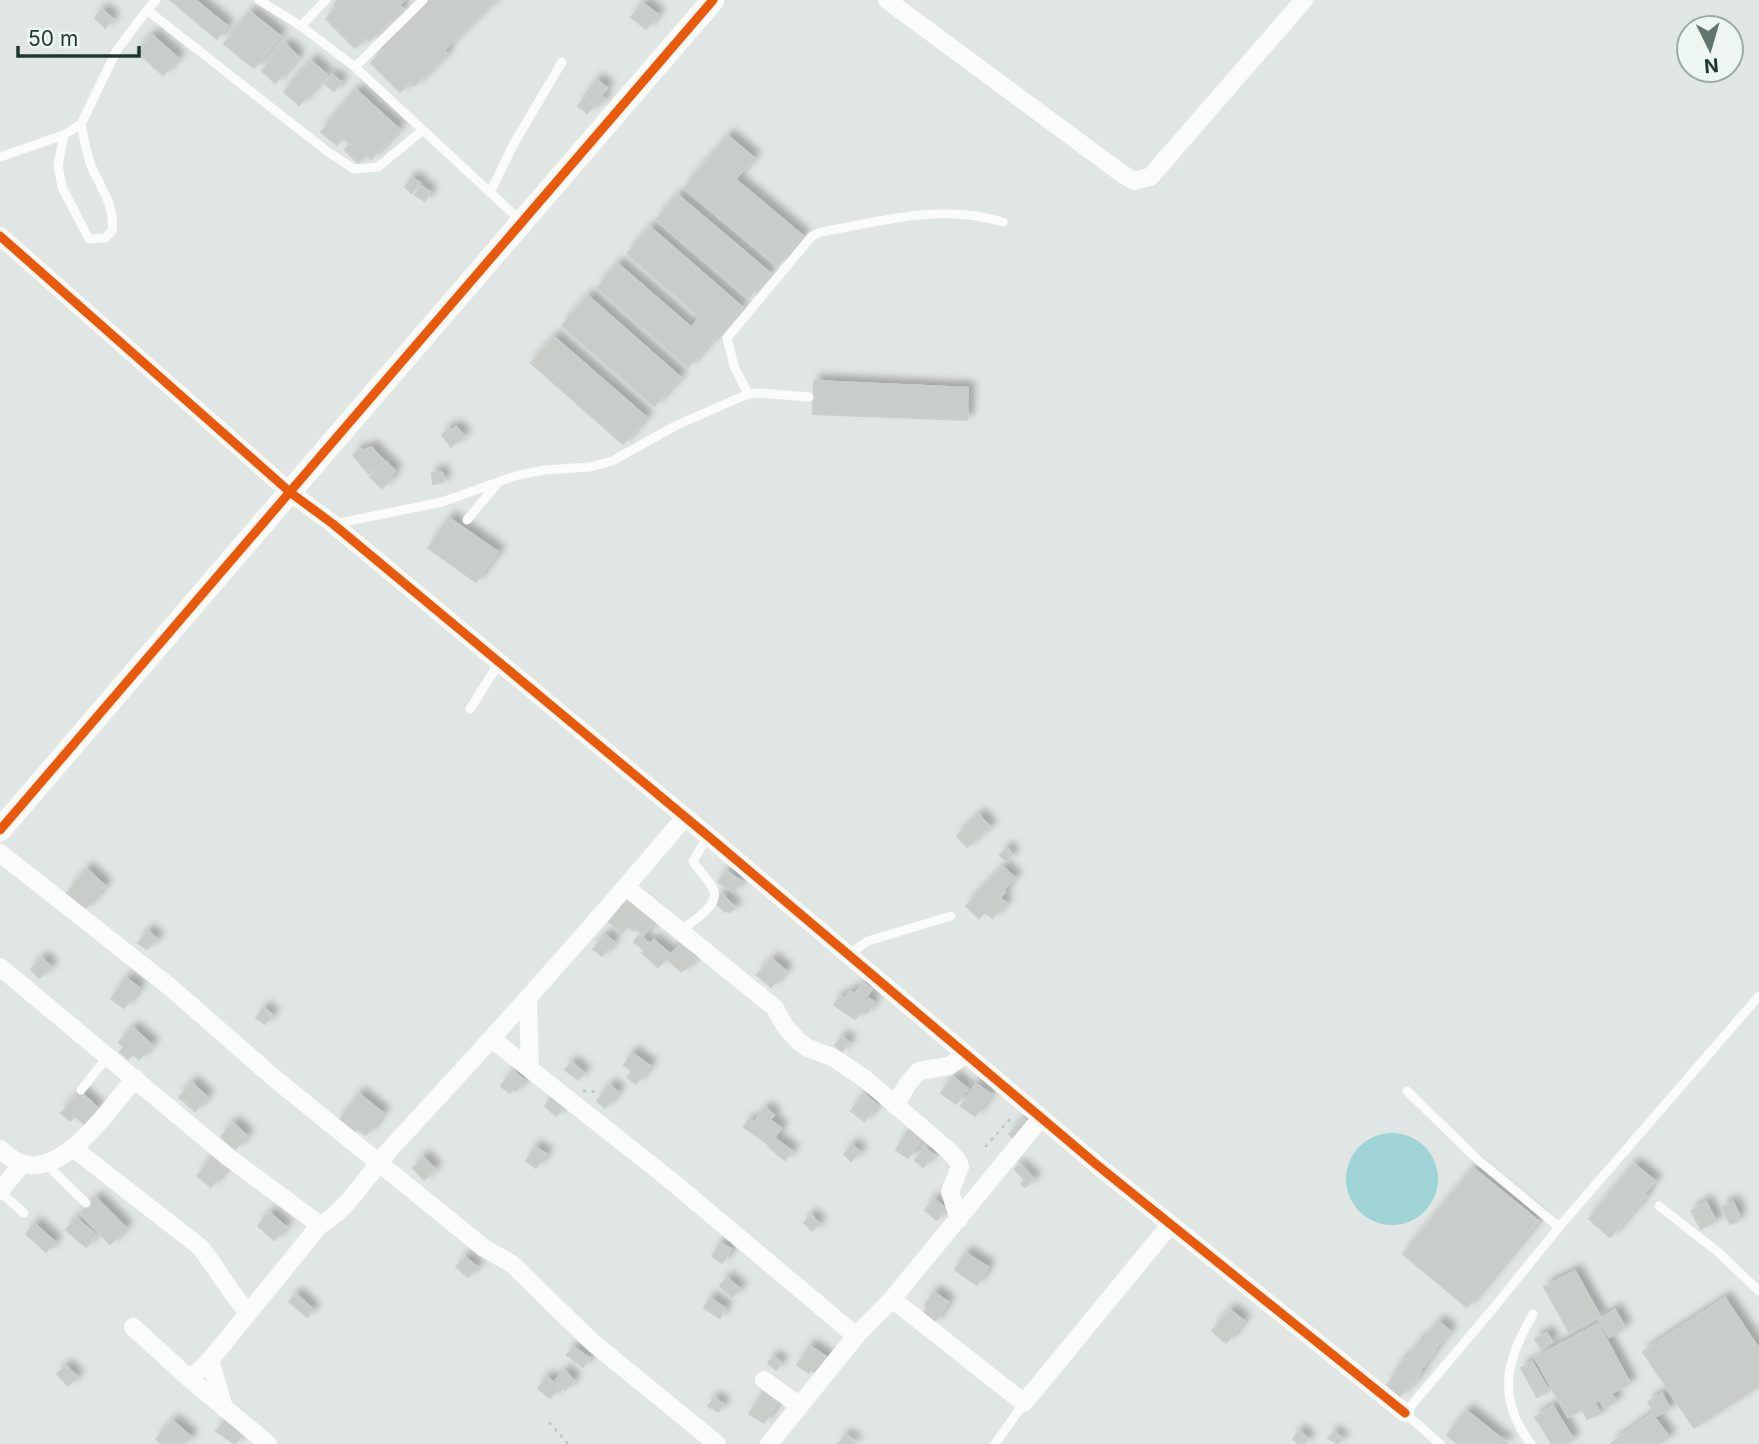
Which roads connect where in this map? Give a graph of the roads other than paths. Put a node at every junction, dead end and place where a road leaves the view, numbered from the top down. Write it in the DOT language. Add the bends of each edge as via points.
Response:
graph roads {
  1 [pos="156,0"];
  2 [pos="260,0"];
  3 [pos="326,0"];
  4 [pos="424,0"];
  5 [pos="713,0"];
  6 [pos="887,0"];
  7 [pos="1304,0"];
  8 [pos="148,10"];
  9 [pos="300,26"];
  10 [pos="562,62"];
  11 [pos="355,67"];
  12 [pos="81,124"];
  13 [pos="423,130"];
  14 [pos="64,135"];
  15 [pos="0,157"];
  16 [pos="490,192"];
  17 [pos="521,221"];
  18 [pos="1003,222"];
  19 [pos="0,236"];
  20 [pos="748,394"];
  21 [pos="809,397"];
  22 [pos="500,480"];
  23 [pos="291,493"];
  24 [pos="467,520"];
  25 [pos="333,524"];
  26 [pos="499,663"];
  27 [pos="470,709"];
  28 [pos="685,817"];
  29 [pos="0,830"];
  30 [pos="708,836"];
  31 [pos="0,853"];
  32 [pos="626,887"];
  33 [pos="951,916"];
  34 [pos="680,931"];
  35 [pos="849,954"];
  36 [pos="0,967"];
  37 [pos="1759,996"];
  38 [pos="528,999"];
  39 [pos="492,1039"];
  40 [pos="965,1054"];
  41 [pos="108,1056"];
  42 [pos="530,1069"];
  43 [pos="135,1078"];
  44 [pos="81,1090"];
  45 [pos="1407,1091"];
  46 [pos="895,1105"];
  47 [pos="1041,1118"];
  48 [pos="73,1148"];
  49 [pos="0,1149"];
  50 [pos="48,1162"];
  51 [pos="378,1162"];
  52 [pos="22,1164"];
  53 [pos="0,1192"];
  54 [pos="86,1203"];
  55 [pos="1659,1206"];
  56 [pos="23,1213"];
  57 [pos="959,1219"];
  58 [pos="320,1225"];
  59 [pos="1170,1225"];
  60 [pos="1559,1227"];
  61 [pos="1759,1291"];
  62 [pos="892,1299"];
  63 [pos="248,1312"];
  64 [pos="1533,1314"];
  65 [pos="133,1327"];
  66 [pos="856,1336"];
  67 [pos="210,1360"];
  68 [pos="190,1379"];
  69 [pos="764,1380"];
  70 [pos="1024,1403"];
  71 [pos="800,1406"];
  72 [pos="224,1408"];
  73 [pos="1405,1413"];
  74 [pos="268,1444"];
  75 [pos="717,1444"];
  76 [pos="769,1444"];
  77 [pos="995,1444"];
  78 [pos="1440,1444"];
  79 [pos="1531,1444"];
  1 -- 8 [label="lane"];
  2 -- 9 [label="lane"];
  3 -- 9 [label="lane"];
  4 -- 11 [label="lane"];
  5 -- 17 [label="street"];
  6 -- 7 [label="street" via="1134,180 1150,177"];
  8 -- 12 [label="lane" via="117,50"];
  8 -- 13 [label="lane" via="354,169 378,167"];
  9 -- 11 [label="lane"];
  10 -- 16 [label="lane"];
  11 -- 13 [label="lane"];
  12 -- 14 [label="lane"];
  12 -- 14 [label="lane" via="113,219 112,232 105,238 89,239 62,187 58,165"];
  13 -- 16 [label="lane"];
  14 -- 15 [label="lane"];
  16 -- 17 [label="lane"];
  17 -- 23 [label="street"];
  18 -- 20 [label="lane" via="955,212 935,213 813,236 727,338"];
  19 -- 23 [label="street"];
  20 -- 21 [label="lane"];
  20 -- 22 [label="lane" via="677,425 612,461"];
  22 -- 24 [label="lane"];
  22 -- 25 [label="lane" via="442,502"];
  23 -- 25 [label="street"];
  23 -- 29 [label="street"];
  25 -- 26 [label="street"];
  26 -- 27 [label="lane"];
  26 -- 28 [label="street"];
  28 -- 30 [label="street"];
  28 -- 32 [label="street"];
  30 -- 34 [label="lane" via="693,861 715,894 704,913"];
  30 -- 35 [label="street"];
  31 -- 51 [label="street" via="170,986 249,1058"];
  32 -- 34 [label="street"];
  32 -- 38 [label="street"];
  33 -- 35 [label="lane" via="867,941"];
  34 -- 46 [label="street" via="775,1007 799,1042 834,1058"];
  35 -- 40 [label="street"];
  36 -- 41 [label="street"];
  37 -- 60 [label="lane"];
  38 -- 39 [label="street"];
  38 -- 42 [label="street"];
  39 -- 42 [label="street"];
  39 -- 51 [label="street"];
  40 -- 46 [label="street" via="949,1066 919,1071"];
  40 -- 47 [label="street"];
  41 -- 43 [label="street"];
  41 -- 44 [label="lane"];
  42 -- 66 [label="street"];
  43 -- 48 [label="street"];
  43 -- 58 [label="street" via="228,1157"];
  45 -- 60 [label="lane" via="1478,1160"];
  46 -- 57 [label="street" via="960,1164 950,1192"];
  47 -- 57 [label="street"];
  47 -- 59 [label="street"];
  48 -- 50 [label="street"];
  48 -- 63 [label="street" via="200,1247"];
  49 -- 52 [label="street"];
  50 -- 52 [label="street"];
  50 -- 54 [label="lane"];
  51 -- 58 [label="street" via="343,1206"];
  51 -- 75 [label="street" via="484,1248 512,1264 592,1342"];
  52 -- 53 [label="street"];
  53 -- 56 [label="lane"];
  55 -- 61 [label="lane"];
  57 -- 62 [label="street"];
  58 -- 63 [label="street"];
  59 -- 70 [label="street"];
  59 -- 73 [label="street"];
  60 -- 73 [label="lane"];
  62 -- 66 [label="street"];
  62 -- 70 [label="street"];
  63 -- 67 [label="street"];
  64 -- 79 [label="lane" via="1509,1367 1510,1402"];
  65 -- 68 [label="street"];
  66 -- 71 [label="street"];
  67 -- 68 [label="street"];
  67 -- 72 [label="street"];
  68 -- 72 [label="street"];
  69 -- 71 [label="street"];
  70 -- 77 [label="lane"];
  71 -- 76 [label="street"];
  72 -- 74 [label="street"];
  73 -- 78 [label="lane"];
}
